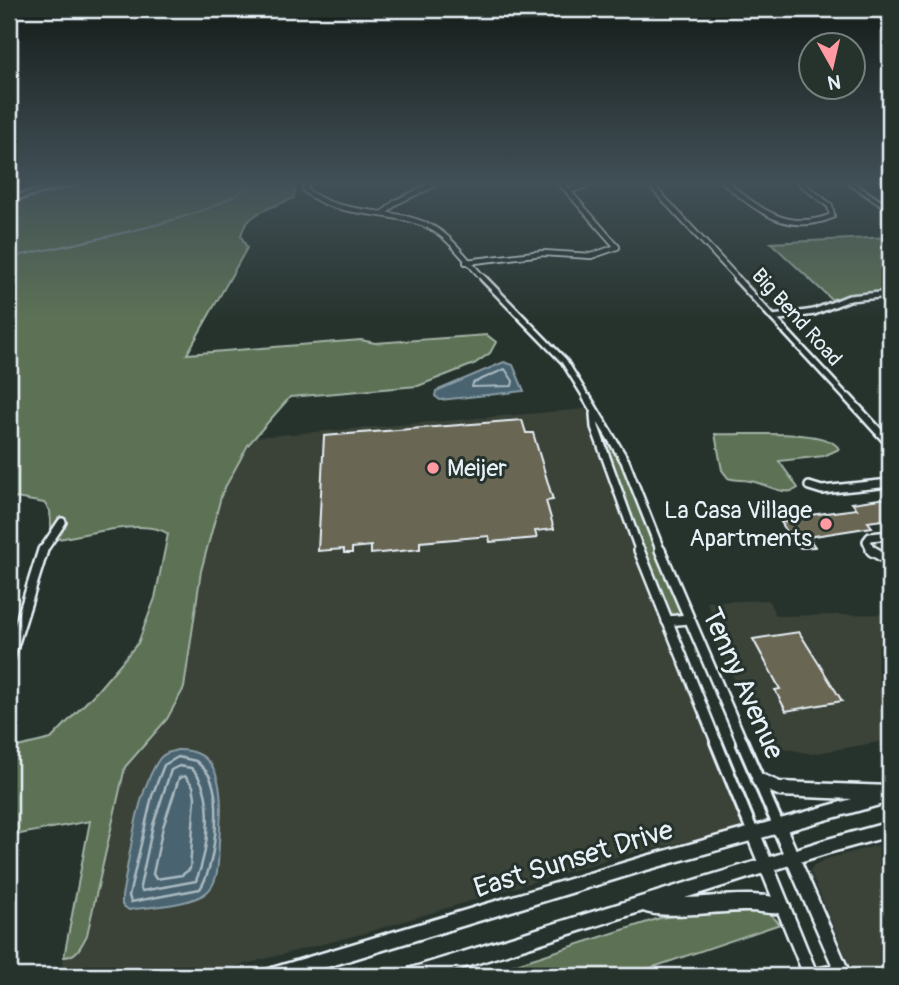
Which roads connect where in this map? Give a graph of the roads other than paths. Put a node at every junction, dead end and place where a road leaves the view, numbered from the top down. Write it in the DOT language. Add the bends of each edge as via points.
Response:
graph roads {
  1 [pos="434,229"];
  2 [pos="604,229"];
  3 [pos="691,229"];
  4 [pos="466,262"];
  5 [pos="890,294"];
  6 [pos="773,318"];
  7 [pos="593,414"];
  8 [pos="890,444"];
  9 [pos="890,482"];
  10 [pos="809,486"];
  11 [pos="643,505"];
  12 [pos="625,507"];
  13 [pos="62,522"];
  14 [pos="890,535"];
  15 [pos="890,561"];
  16 [pos="689,619"];
  17 [pos="667,621"];
  18 [pos="9,659"];
  19 [pos="759,780"];
  20 [pos="890,794"];
  21 [pos="778,825"];
  22 [pos="890,829"];
  23 [pos="753,832"];
  24 [pos="792,857"];
  25 [pos="766,866"];
  26 [pos="641,906"];
  27 [pos="782,906"];
  28 [pos="843,973"];
  29 [pos="272,976"];
  30 [pos="411,976"];
  31 [pos="811,976"];
  1 -- 4 [label="street, Tenny Avenue"];
  2 -- 4 [label="street" via="617,247 607,255 548,253"];
  3 -- 6 [label="street, Big Bend Road"];
  4 -- 7 [label="street, Tenny Avenue" via="551,345"];
  5 -- 6 [label="street" via="849,298 814,312"];
  6 -- 8 [label="street, Big Bend Road"];
  7 -- 11 [label="street, Tenny Avenue" via="616,443"];
  7 -- 12 [label="street, Tenny Avenue"];
  9 -- 10 [label="street" via="822,490"];
  11 -- 12 [label="street"];
  11 -- 16 [label="street, Tenny Avenue"];
  12 -- 17 [label="street, Tenny Avenue"];
  13 -- 18 [label="street" via="44,547"];
  14 -- 15 [label="street" via="867,541 872,553"];
  16 -- 17 [label="street"];
  16 -- 19 [label="street, Tenny Avenue"];
  17 -- 23 [label="street, Tenny Avenue"];
  19 -- 20 [label="main road" via="780,789"];
  19 -- 21 [label="street, Tenny Avenue"];
  20 -- 21 [label="main road, East Sunset Drive"];
  21 -- 23 [label="main road, East Sunset Drive"];
  21 -- 24 [label="street, Tenny Avenue"];
  22 -- 24 [label="main road"];
  23 -- 25 [label="street, Tenny Avenue"];
  23 -- 29 [label="main road, East Sunset Drive"];
  24 -- 25 [label="main road"];
  24 -- 28 [label="street, Tenny Avenue"];
  25 -- 26 [label="main road"];
  25 -- 27 [label="street, Tenny Avenue"];
  26 -- 27 [label="main road" via="761,902"];
  26 -- 30 [label="main road"];
  27 -- 31 [label="street, Tenny Avenue"];
  28 -- 31 [label="street"];
}
